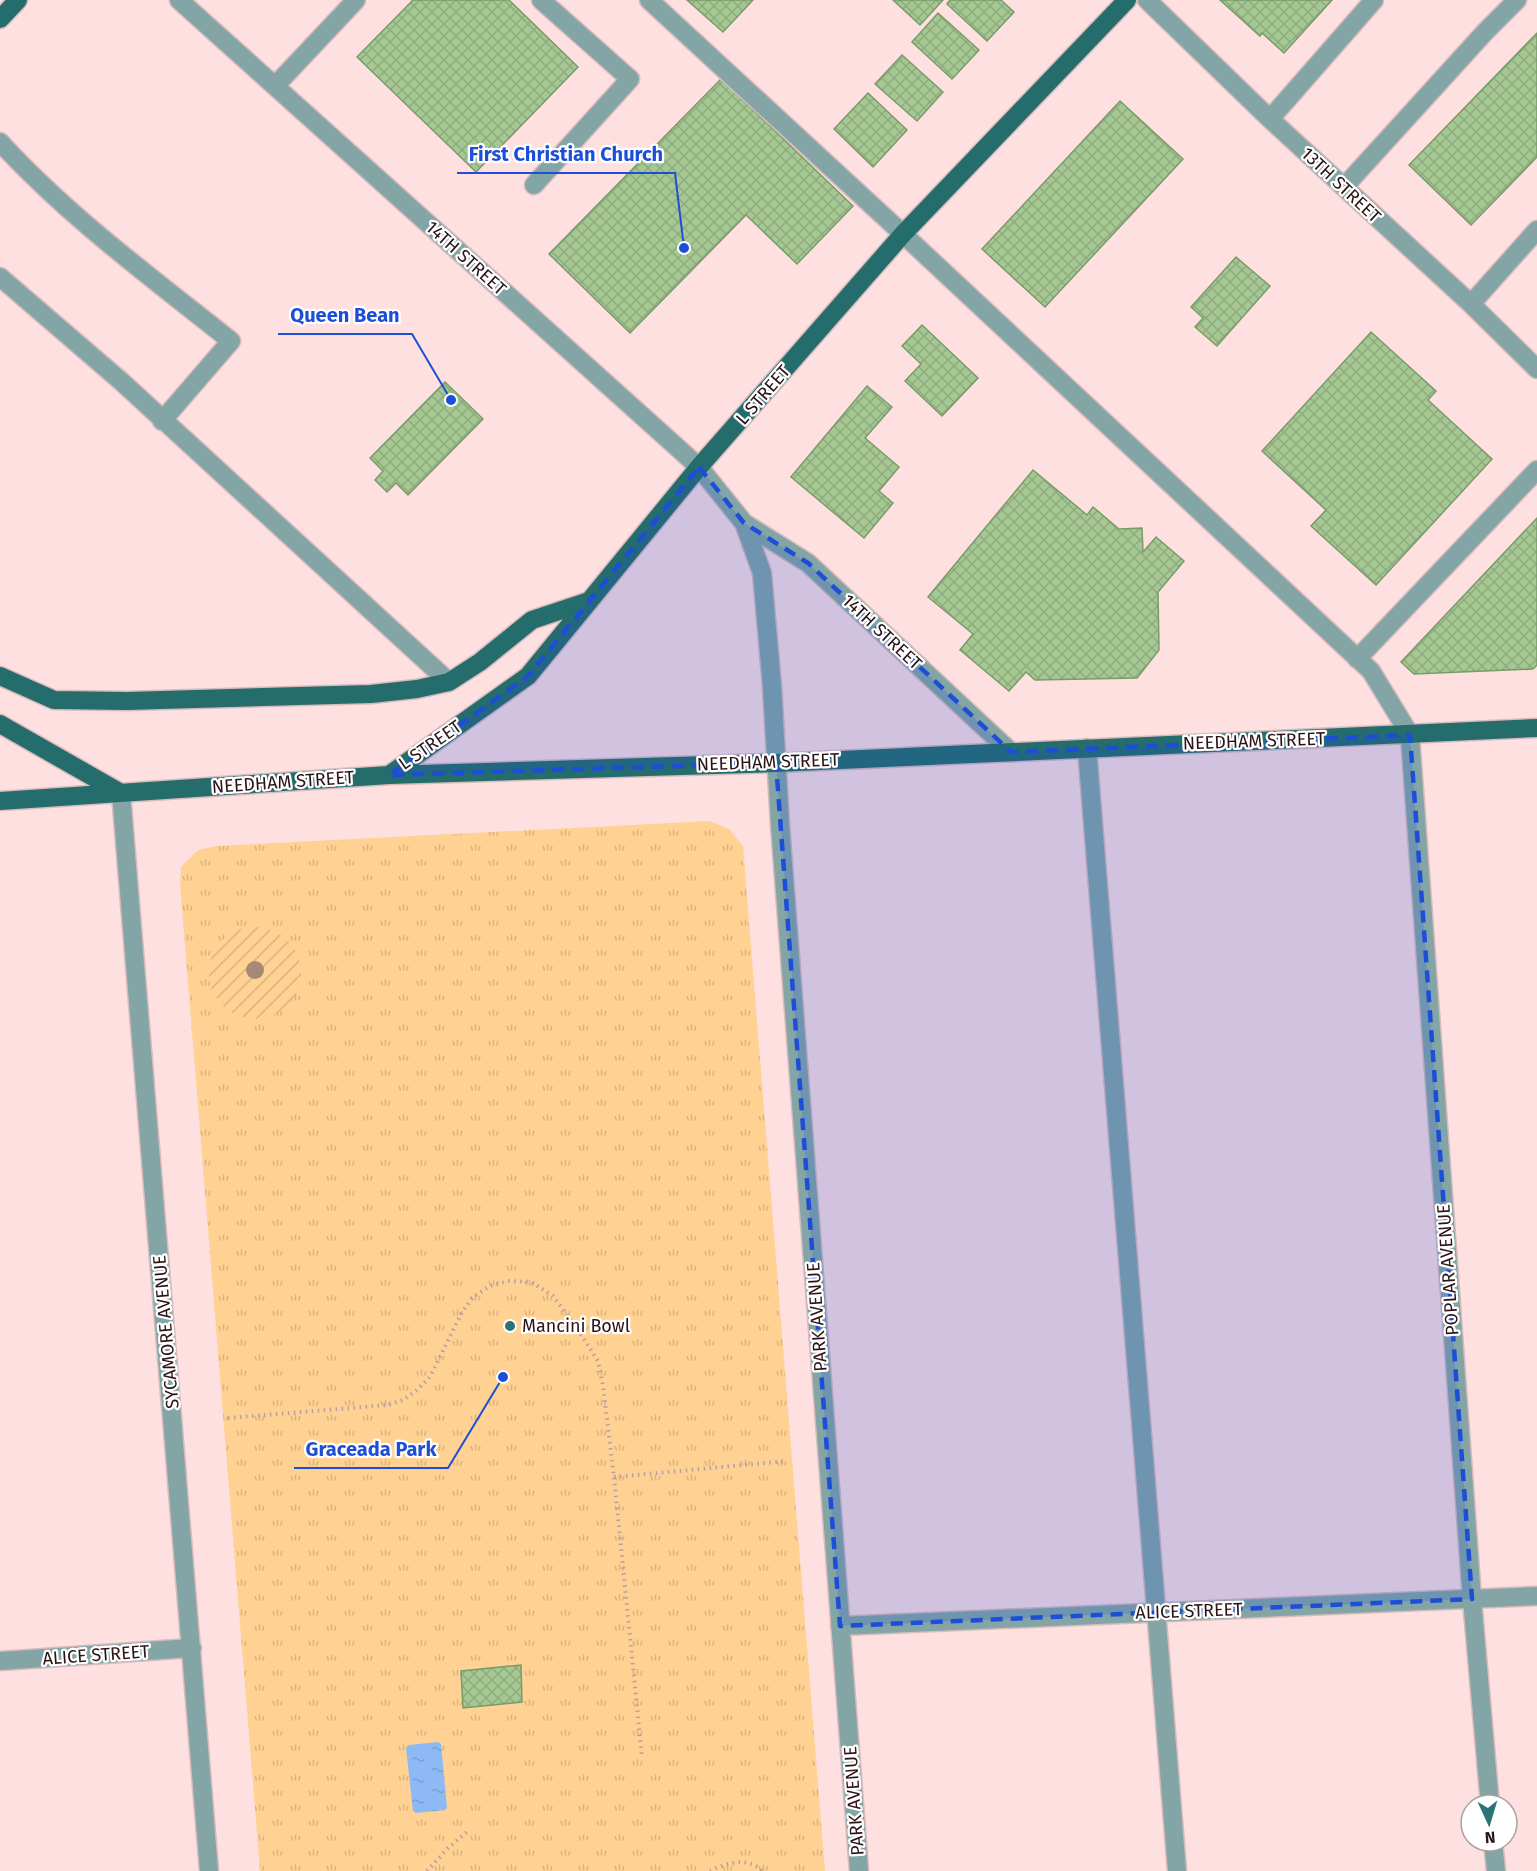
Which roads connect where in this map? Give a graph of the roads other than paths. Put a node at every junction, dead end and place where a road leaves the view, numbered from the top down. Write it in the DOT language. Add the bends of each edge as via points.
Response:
graph roads {
  1 [pos="18,0"];
  2 [pos="179,0"];
  3 [pos="356,0"];
  4 [pos="542,0"];
  5 [pos="649,0"];
  6 [pos="1127,0"];
  7 [pos="1147,0"];
  8 [pos="1374,0"];
  9 [pos="1517,0"];
  10 [pos="0,19"];
  11 [pos="275,86"];
  12 [pos="1270,120"];
  13 [pos="0,142"];
  14 [pos="534,185"];
  15 [pos="1344,187"];
  16 [pos="1537,230"];
  17 [pos="903,234"];
  18 [pos="0,277"];
  19 [pos="1471,304"];
  20 [pos="1534,359"];
  21 [pos="162,421"];
  22 [pos="699,467"];
  23 [pos="1537,470"];
  24 [pos="744,523"];
  25 [pos="591,600"];
  26 [pos="1357,659"];
  27 [pos="0,676"];
  28 [pos="449,682"];
  29 [pos="0,724"];
  30 [pos="1537,728"];
  31 [pos="1410,735"];
  32 [pos="1087,748"];
  33 [pos="1011,752"];
  34 [pos="776,763"];
  35 [pos="389,775"];
  36 [pos="121,794"];
  37 [pos="0,801"];
  38 [pos="1537,1596"];
  39 [pos="1472,1599"];
  40 [pos="1156,1612"];
  41 [pos="840,1626"];
  42 [pos="192,1648"];
  43 [pos="0,1661"];
  44 [pos="1489,1793"];
  45 [pos="1494,1853"];
  46 [pos="209,1871"];
  47 [pos="859,1871"];
  48 [pos="1176,1871"];
  49 [pos="1496,1871"];
  1 -- 10 [label="main road"];
  2 -- 11 [label="street, 14TH STREET"];
  3 -- 11 [label="street"];
  4 -- 14 [label="street" via="630,79"];
  5 -- 17 [label="street"];
  6 -- 17 [label="main road, L STREET"];
  7 -- 12 [label="street, 13TH STREET"];
  8 -- 12 [label="street"];
  9 -- 15 [label="street"];
  11 -- 22 [label="street, 14TH STREET"];
  12 -- 15 [label="street, 13TH STREET"];
  13 -- 21 [label="street" via="91,229 231,340"];
  15 -- 19 [label="street, 13TH STREET"];
  16 -- 19 [label="street"];
  17 -- 22 [label="main road, L STREET"];
  17 -- 26 [label="street"];
  18 -- 21 [label="street"];
  19 -- 20 [label="street, 13TH STREET"];
  21 -- 28 [label="street"];
  22 -- 24 [label="street, 14TH STREET"];
  22 -- 25 [label="main road, L STREET"];
  23 -- 26 [label="street"];
  24 -- 33 [label="street, 14TH STREET" via="808,563"];
  24 -- 34 [label="street, 14TH STREET" via="762,573"];
  25 -- 28 [label="main road" via="532,620"];
  25 -- 35 [label="main road, L STREET" via="528,676"];
  26 -- 31 [label="street" via="1371,671"];
  27 -- 28 [label="main road" via="54,700 127,701 371,694"];
  29 -- 36 [label="main road"];
  30 -- 31 [label="main road, NEEDHAM STREET"];
  31 -- 32 [label="main road, NEEDHAM STREET"];
  31 -- 39 [label="street, POPLAR AVENUE"];
  32 -- 33 [label="main road, NEEDHAM STREET"];
  32 -- 40 [label="street"];
  33 -- 34 [label="main road, NEEDHAM STREET"];
  34 -- 35 [label="main road, NEEDHAM STREET"];
  34 -- 41 [label="street, PARK AVENUE"];
  35 -- 36 [label="main road, NEEDHAM STREET"];
  36 -- 37 [label="main road, NEEDHAM STREET"];
  36 -- 42 [label="street, SYCAMORE AVENUE"];
  38 -- 39 [label="street, ALICE STREET"];
  39 -- 40 [label="street, ALICE STREET"];
  39 -- 44 [label="street, POPLAR AVENUE"];
  40 -- 41 [label="street, ALICE STREET"];
  40 -- 48 [label="street"];
  41 -- 47 [label="street, PARK AVENUE"];
  42 -- 43 [label="street, ALICE STREET"];
  42 -- 46 [label="street, SYCAMORE AVENUE"];
  45 -- 49 [label="street"];
}
